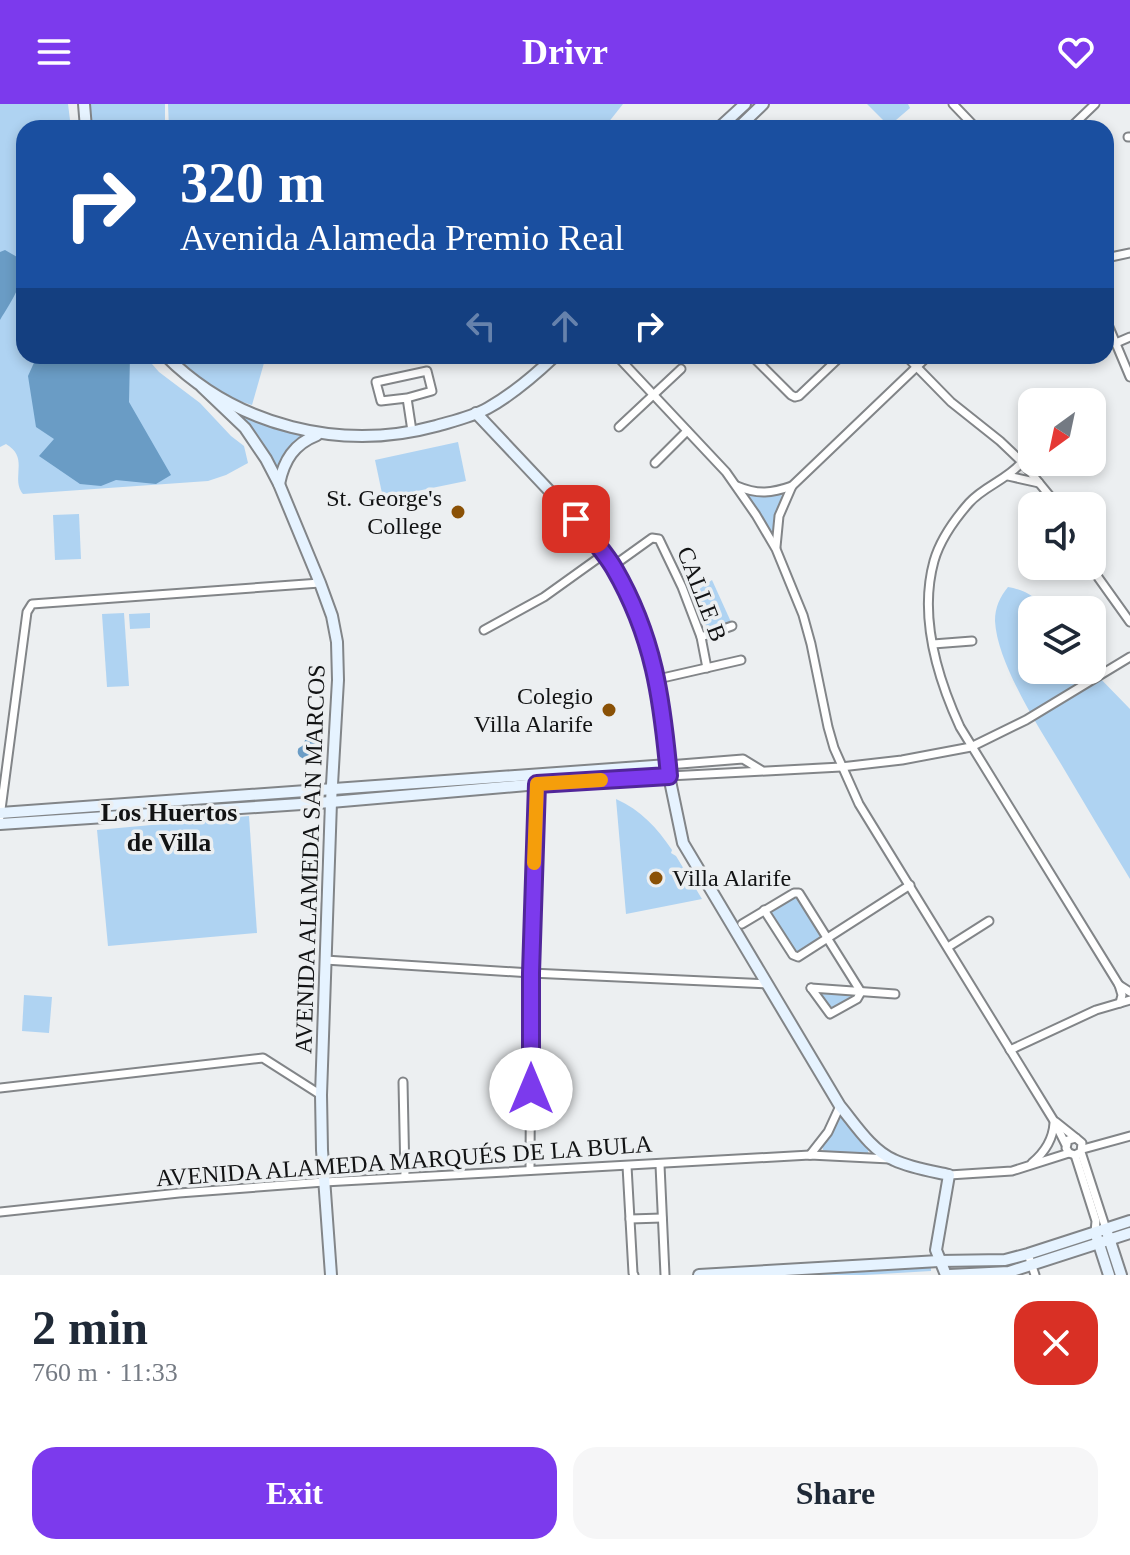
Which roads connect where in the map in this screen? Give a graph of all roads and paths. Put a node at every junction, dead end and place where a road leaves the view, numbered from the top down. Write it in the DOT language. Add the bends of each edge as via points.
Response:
graph roads {
  1 [pos="745,104"];
  2 [pos="763,104"];
  3 [pos="953,104"];
  4 [pos="1095,104"];
  5 [pos="728,120"];
  6 [pos="746,120"];
  7 [pos="968,120"];
  8 [pos="1078,120"];
  9 [pos="1130,337"];
  10 [pos="1114,338"];
  11 [pos="1116,343"];
  12 [pos="175,364"];
  13 [pos="547,364"];
  14 [pos="625,364"];
  15 [pos="760,364"];
  16 [pos="832,364"];
  17 [pos="918,364"];
  18 [pos="916,366"];
  19 [pos="681,369"];
  20 [pos="1130,377"];
  21 [pos="202,387"];
  22 [pos="654,395"];
  23 [pos="407,398"];
  24 [pos="476,413"];
  25 [pos="619,427"];
  26 [pos="412,431"];
  27 [pos="687,431"];
  28 [pos="320,433"];
  29 [pos="1018,458"];
  30 [pos="655,463"];
  31 [pos="1018,466"];
  32 [pos="1008,476"];
  33 [pos="1034,476"];
  34 [pos="279,484"];
  35 [pos="1041,484"];
  36 [pos="737,486"];
  37 [pos="792,486"];
  38 [pos="1047,492"];
  39 [pos="776,549"];
  40 [pos="604,554"];
  41 [pos="613,566"];
  42 [pos="1100,580"];
  43 [pos="320,583"];
  44 [pos="1130,622"];
  45 [pos="732,626"];
  46 [pos="484,630"];
  47 [pos="701,637"];
  48 [pos="972,641"];
  49 [pos="933,644"];
  50 [pos="1130,657"];
  51 [pos="741,660"];
  52 [pos="707,668"];
  53 [pos="658,679"];
  54 [pos="971,747"];
  55 [pos="841,767"];
  56 [pos="668,770"];
  57 [pos="763,771"];
  58 [pos="537,780"];
  59 [pos="332,789"];
  60 [pos="401,790"];
  61 [pos="331,802"];
  62 [pos="0,813"];
  63 [pos="0,822"];
  64 [pos="910,885"];
  65 [pos="764,910"];
  66 [pos="989,921"];
  67 [pos="742,924"];
  68 [pos="827,937"];
  69 [pos="948,947"];
  70 [pos="325,960"];
  71 [pos="531,973"];
  72 [pos="768,984"];
  73 [pos="1119,985"];
  74 [pos="861,992"];
  75 [pos="1130,992"];
  76 [pos="895,994"];
  77 [pos="1130,1000"];
  78 [pos="1120,1003"];
  79 [pos="1010,1050"];
  80 [pos="403,1082"];
  81 [pos="0,1088"];
  82 [pos="321,1095"];
  83 [pos="840,1106"];
  84 [pos="1054,1121"];
  85 [pos="1130,1136"];
  86 [pos="1076,1147"];
  87 [pos="810,1155"];
  88 [pos="892,1160"];
  89 [pos="660,1165"];
  90 [pos="627,1166"];
  91 [pos="1029,1166"];
  92 [pos="530,1170"];
  93 [pos="949,1175"];
  94 [pos="405,1177"];
  95 [pos="324,1182"];
  96 [pos="0,1212"];
  97 [pos="662,1218"];
  98 [pos="630,1219"];
  99 [pos="1130,1221"];
  100 [pos="1130,1233"];
  101 [pos="1102,1236"];
  102 [pos="1028,1254"];
  103 [pos="939,1261"];
  104 [pos="1034,1270"];
  105 [pos="633,1274"];
  106 [pos="331,1275"];
  107 [pos="665,1275"];
  108 [pos="699,1275"];
  109 [pos="948,1275"];
  110 [pos="1109,1275"];
  111 [pos="1121,1275"];
  1 -- 5 [label="street"];
  2 -- 6 [label="street"];
  3 -- 7 [label="street"];
  4 -- 8 [label="street"];
  9 -- 11 [label="street"];
  10 -- 11 [label="street"];
  11 -- 20 [label="street"];
  12 -- 21 [label="street"];
  13 -- 24 [label="street"];
  14 -- 22 [label="street"];
  15 -- 16 [label="street" via="795,397"];
  17 -- 18 [label="street"];
  18 -- 29 [label="street"];
  18 -- 37 [label="street"];
  19 -- 22 [label="street"];
  21 -- 28 [label="street" via="262,417"];
  21 -- 34 [label="street, AVENIDA ALAMEDA SAN MARCOS" via="245,428"];
  22 -- 25 [label="street"];
  22 -- 27 [label="street"];
  23 -- 23 [label="street" via="381,401 376,382 427,371 432,391"];
  23 -- 26 [label="street"];
  24 -- 26 [label="street"];
  24 -- 40 [label="street"];
  26 -- 28 [label="street" via="354,437"];
  27 -- 30 [label="street"];
  27 -- 36 [label="street"];
  28 -- 34 [label="street" via="290,454"];
  31 -- 32 [label="street"];
  32 -- 35 [label="street"];
  32 -- 49 [label="street" via="968,504 934,559 929,601"];
  33 -- 35 [label="street"];
  34 -- 43 [label="street, AVENIDA ALAMEDA SAN MARCOS"];
  35 -- 38 [label="street"];
  36 -- 37 [label="street" via="762,493"];
  36 -- 39 [label="street"];
  37 -- 39 [label="street" via="779,516"];
  39 -- 55 [label="street" via="803,615"];
  40 -- 41 [label="street"];
  40 -- 46 [label="street" via="544,597"];
  41 -- 47 [label="street, CALLE B" via="652,538 659,539"];
  41 -- 53 [label="street" via="636,611"];
  42 -- 44 [label="street"];
  43 -- 59 [label="street, AVENIDA ALAMEDA SAN MARCOS" via="332,616 338,660"];
  43 -- 62 [label="street" via="35,603 27,612"];
  45 -- 47 [label="street"];
  47 -- 52 [label="street, CALLE B"];
  48 -- 49 [label="street"];
  49 -- 54 [label="street" via="950,706"];
  50 -- 54 [label="street"];
  51 -- 52 [label="street"];
  52 -- 53 [label="street"];
  53 -- 56 [label="street"];
  54 -- 55 [label="street"];
  54 -- 73 [label="street"];
  55 -- 57 [label="street"];
  55 -- 64 [label="street"];
  56 -- 57 [label="street"];
  56 -- 57 [label="street" via="743,759"];
  56 -- 58 [label="street"];
  56 -- 72 [label="street" via="683,843"];
  58 -- 60 [label="street"];
  58 -- 71 [label="street"];
  59 -- 60 [label="street"];
  59 -- 61 [label="street, AVENIDA ALAMEDA SAN MARCOS"];
  59 -- 62 [label="street"];
  60 -- 61 [label="street"];
  61 -- 63 [label="street"];
  61 -- 70 [label="street, AVENIDA ALAMEDA SAN MARCOS"];
  62 -- 63 [label="street"];
  64 -- 68 [label="street"];
  64 -- 69 [label="street"];
  65 -- 67 [label="street"];
  65 -- 68 [label="street" via="799,893"];
  65 -- 68 [label="street" via="795,957"];
  66 -- 69 [label="street"];
  68 -- 74 [label="street"];
  69 -- 79 [label="street"];
  70 -- 71 [label="street"];
  70 -- 82 [label="street, AVENIDA ALAMEDA SAN MARCOS"];
  71 -- 72 [label="street"];
  71 -- 92 [label="street"];
  72 -- 83 [label="street"];
  73 -- 75 [label="street"];
  73 -- 78 [label="street"];
  74 -- 74 [label="street" via="849,991 811,988 830,1014"];
  74 -- 76 [label="street"];
  77 -- 78 [label="street"];
  78 -- 79 [label="street"];
  79 -- 84 [label="street"];
  80 -- 94 [label="street"];
  81 -- 82 [label="street" via="263,1058"];
  82 -- 95 [label="street, AVENIDA ALAMEDA SAN MARCOS"];
  83 -- 87 [label="street"];
  83 -- 88 [label="street"];
  84 -- 86 [label="street"];
  84 -- 91 [label="street" via="1050,1142"];
  85 -- 86 [label="street, AVENIDA ALAMEDA MARQUÉS DE LA BULA"];
  86 -- 91 [label="street, AVENIDA ALAMEDA MARQUÉS DE LA BULA"];
  86 -- 101 [label="street"];
  87 -- 88 [label="street, AVENIDA ALAMEDA MARQUÉS DE LA BULA"];
  87 -- 89 [label="street, AVENIDA ALAMEDA MARQUÉS DE LA BULA"];
  88 -- 93 [label="street, AVENIDA ALAMEDA MARQUÉS DE LA BULA"];
  89 -- 90 [label="street, AVENIDA ALAMEDA MARQUÉS DE LA BULA"];
  89 -- 97 [label="street"];
  90 -- 92 [label="street, AVENIDA ALAMEDA MARQUÉS DE LA BULA"];
  90 -- 98 [label="street"];
  91 -- 93 [label="street, AVENIDA ALAMEDA MARQUÉS DE LA BULA"];
  92 -- 94 [label="street, AVENIDA ALAMEDA MARQUÉS DE LA BULA"];
  93 -- 103 [label="street" via="936,1250"];
  94 -- 95 [label="street, AVENIDA ALAMEDA MARQUÉS DE LA BULA"];
  95 -- 96 [label="street, AVENIDA ALAMEDA MARQUÉS DE LA BULA"];
  95 -- 106 [label="street, AVENIDA ALAMEDA SAN MARCOS"];
  97 -- 98 [label="street"];
  97 -- 107 [label="street"];
  98 -- 105 [label="street"];
  99 -- 101 [label="street"];
  100 -- 101 [label="street"];
  101 -- 102 [label="street"];
  101 -- 104 [label="street"];
  101 -- 110 [label="street"];
  101 -- 111 [label="street"];
  102 -- 103 [label="street" via="1005,1260"];
  102 -- 104 [label="street"];
  103 -- 108 [label="street"];
  103 -- 109 [label="street"];
  104 -- 109 [label="street"];
}
